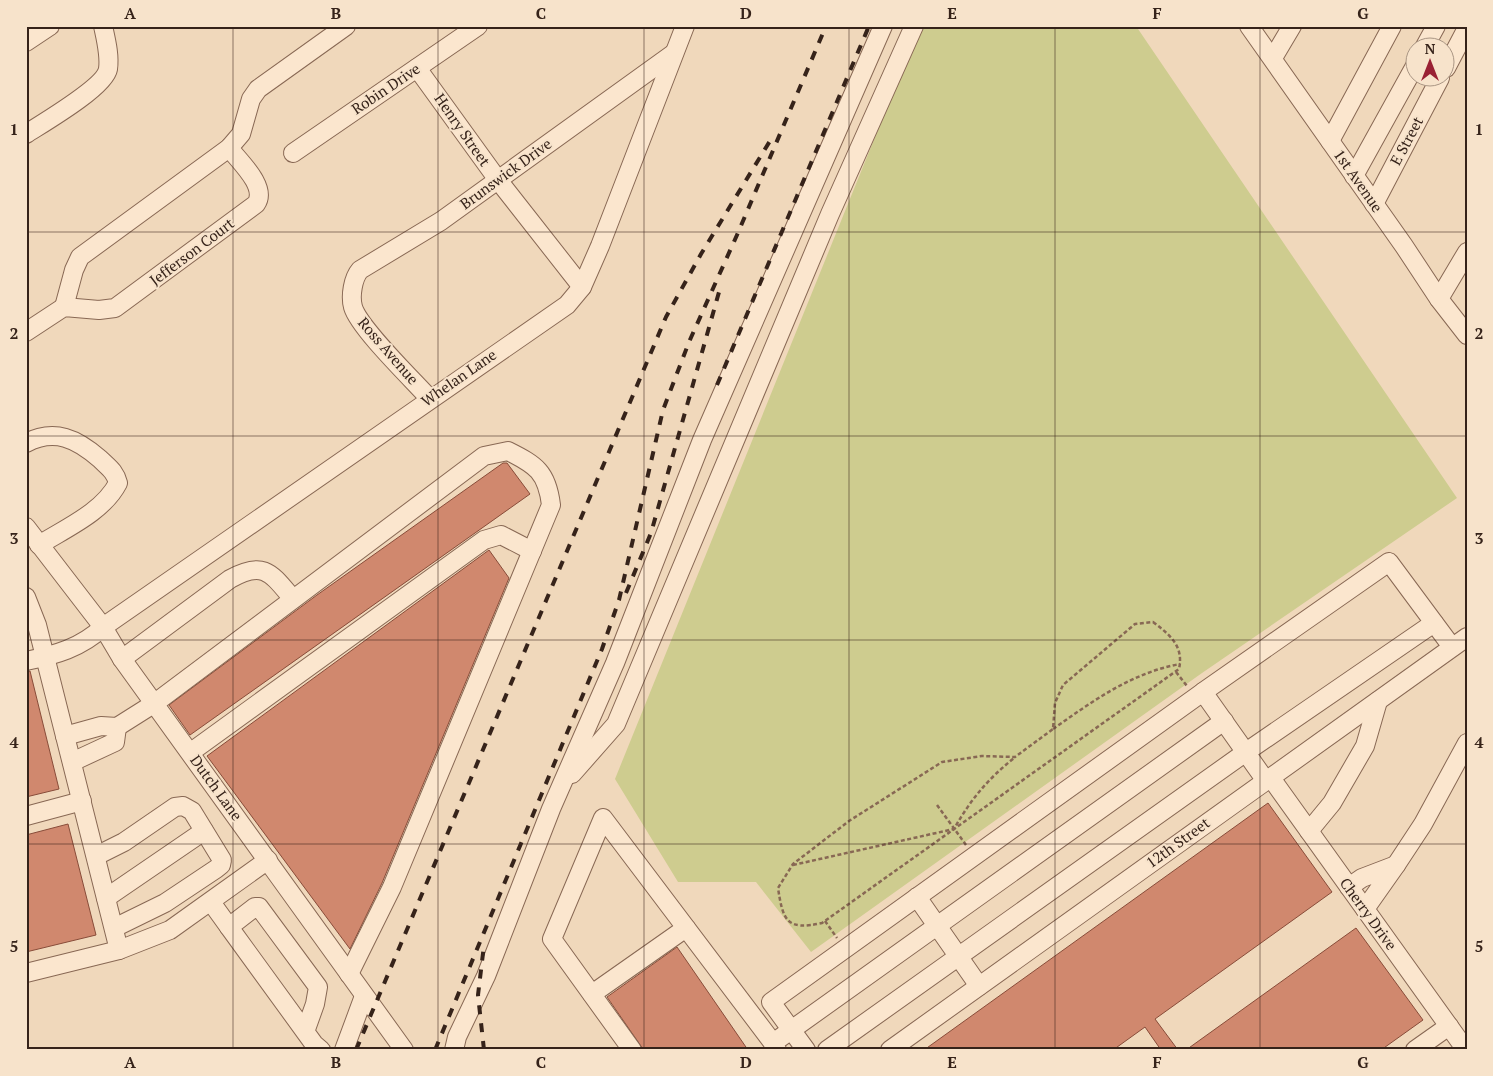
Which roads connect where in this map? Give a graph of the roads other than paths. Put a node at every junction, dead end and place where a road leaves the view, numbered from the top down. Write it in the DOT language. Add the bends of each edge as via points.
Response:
graph roads {
  1 [pos="50,26"];
  2 [pos="103,26"];
  3 [pos="346,26"];
  4 [pos="478,26"];
  5 [pos="685,26"];
  6 [pos="883,26"];
  7 [pos="914,26"];
  8 [pos="1249,26"];
  9 [pos="1292,26"];
  10 [pos="1392,26"];
  11 [pos="1436,26"];
  12 [pos="1467,28"];
  13 [pos="1429,38"];
  14 [pos="26,42"];
  15 [pos="1456,49"];
  16 [pos="674,53"];
  17 [pos="1272,58"];
  18 [pos="417,68"];
  19 [pos="1406,82"];
  20 [pos="1435,88"];
  21 [pos="26,134"];
  22 [pos="1330,141"];
  23 [pos="230,148"];
  24 [pos="293,153"];
  25 [pos="1354,176"];
  26 [pos="498,180"];
  27 [pos="1374,204"];
  28 [pos="1467,252"];
  29 [pos="582,287"];
  30 [pos="352,300"];
  31 [pos="1439,300"];
  32 [pos="64,307"];
  33 [pos="26,332"];
  34 [pos="1467,335"];
  35 [pos="430,399"];
  36 [pos="26,443"];
  37 [pos="26,528"];
  38 [pos="39,545"];
  39 [pos="532,551"];
  40 [pos="26,597"];
  41 [pos="293,600"];
  42 [pos="1434,623"];
  43 [pos="103,627"];
  44 [pos="1467,637"];
  45 [pos="1452,647"];
  46 [pos="45,657"];
  47 [pos="122,659"];
  48 [pos="26,661"];
  49 [pos="1199,695"];
  50 [pos="1378,700"];
  51 [pos="155,703"];
  52 [pos="1224,721"];
  53 [pos="117,727"];
  54 [pos="64,736"];
  55 [pos="1467,743"];
  56 [pos="191,752"];
  57 [pos="1246,752"];
  58 [pos="72,762"];
  59 [pos="1269,779"];
  60 [pos="560,788"];
  61 [pos="82,802"];
  62 [pos="26,816"];
  63 [pos="204,831"];
  64 [pos="1309,831"];
  65 [pos="96,856"];
  66 [pos="268,860"];
  67 [pos="1396,865"];
  68 [pos="1349,887"];
  69 [pos="917,897"];
  70 [pos="106,898"];
  71 [pos="211,902"];
  72 [pos="1365,909"];
  73 [pos="229,926"];
  74 [pos="938,926"];
  75 [pos="114,928"];
  76 [pos="686,928"];
  77 [pos="119,950"];
  78 [pos="959,956"];
  79 [pos="26,972"];
  80 [pos="349,974"];
  81 [pos="979,986"];
  82 [pos="592,994"];
  83 [pos="364,996"];
  84 [pos="1449,1026"];
  85 [pos="792,1030"];
  86 [pos="304,1032"];
  87 [pos="399,1047"];
  88 [pos="775,1047"];
  89 [pos="321,1050"];
  90 [pos="344,1050"];
  91 [pos="454,1050"];
  92 [pos="632,1050"];
  93 [pos="806,1050"];
  94 [pos="827,1050"];
  95 [pos="890,1050"];
  96 [pos="1415,1050"];
  97 [pos="1466,1050"];
  1 -- 14 [label="street"];
  2 -- 21 [label="street" via="108,71 94,88"];
  3 -- 23 [label="street" via="258,89 251,99 241,134"];
  4 -- 18 [label="street, Robin Drive"];
  5 -- 16 [label="street, Whelan Lane"];
  6 -- 60 [label="street" via="702,440 614,663"];
  7 -- 60 [label="street" via="830,214 616,724"];
  8 -- 17 [label="street, 1st Avenue"];
  9 -- 17 [label="street"];
  10 -- 22 [label="street"];
  11 -- 13 [label="street"];
  12 -- 15 [label="street"];
  16 -- 26 [label="street, Brunswick Drive"];
  16 -- 29 [label="street, Whelan Lane"];
  17 -- 22 [label="street, 1st Avenue"];
  18 -- 24 [label="street, Robin Drive"];
  18 -- 26 [label="street, Henry Street"];
  19 -- 25 [label="street"];
  20 -- 27 [label="street, E Street"];
  22 -- 25 [label="street, 1st Avenue"];
  23 -- 32 [label="street" via="80,257"];
  23 -- 32 [label="street, Jefferson Court" via="258,186 256,204 115,308"];
  25 -- 27 [label="street, 1st Avenue"];
  26 -- 29 [label="street, Henry Street"];
  26 -- 30 [label="street, Brunswick Drive" via="441,221 360,270 354,282"];
  27 -- 31 [label="street, 1st Avenue"];
  28 -- 31 [label="street"];
  29 -- 35 [label="street, Whelan Lane" via="567,304"];
  30 -- 35 [label="street, Ross Avenue" via="361,323"];
  31 -- 34 [label="street, 1st Avenue"];
  32 -- 33 [label="street"];
  35 -- 43 [label="street, Whelan Lane"];
  36 -- 38 [label="street" via="57,436 76,440 116,473 118,483 112,494 94,510"];
  37 -- 38 [label="street, Dutch Lane"];
  38 -- 43 [label="street, Dutch Lane"];
  39 -- 41 [label="street" via="551,505 549,490 536,465 508,451 484,456"];
  39 -- 56 [label="street" via="501,535 484,540"];
  39 -- 80 [label="street" via="392,887"];
  40 -- 46 [label="street"];
  41 -- 47 [label="street" via="272,574 261,569 247,570 230,579"];
  41 -- 51 [label="street"];
  42 -- 45 [label="street"];
  42 -- 49 [label="street" via="1389,562"];
  42 -- 57 [label="street"];
  43 -- 46 [label="street, Whelan Lane" via="90,640"];
  43 -- 47 [label="street, Dutch Lane"];
  44 -- 45 [label="street, 12th Street"];
  45 -- 50 [label="street, 12th Street"];
  46 -- 48 [label="street, Whelan Lane"];
  46 -- 54 [label="street"];
  47 -- 51 [label="street, Dutch Lane"];
  49 -- 52 [label="street, Cherry Drive"];
  49 -- 69 [label="street"];
  50 -- 59 [label="street, 12th Street"];
  50 -- 64 [label="street" via="1365,746 1332,803"];
  51 -- 53 [label="street"];
  51 -- 56 [label="street, Dutch Lane"];
  52 -- 57 [label="street, Cherry Drive"];
  52 -- 74 [label="street"];
  53 -- 54 [label="street" via="101,726"];
  53 -- 58 [label="street" via="115,742"];
  54 -- 58 [label="street"];
  55 -- 67 [label="street" via="1423,824"];
  56 -- 66 [label="street, Dutch Lane"];
  57 -- 59 [label="street, Cherry Drive"];
  57 -- 78 [label="street"];
  58 -- 61 [label="street"];
  59 -- 64 [label="street, Cherry Drive"];
  59 -- 81 [label="street, 12th Street"];
  60 -- 91 [label="street"];
  61 -- 62 [label="street"];
  61 -- 65 [label="street"];
  63 -- 65 [label="street" via="192,811 183,806"];
  63 -- 70 [label="street"];
  63 -- 75 [label="street" via="222,860 221,865 165,903"];
  64 -- 68 [label="street, Cherry Drive"];
  65 -- 70 [label="street"];
  66 -- 71 [label="street"];
  66 -- 80 [label="street, Dutch Lane"];
  67 -- 68 [label="street" via="1362,878"];
  67 -- 72 [label="street"];
  68 -- 72 [label="street, Cherry Drive"];
  69 -- 74 [label="street"];
  69 -- 85 [label="street" via="771,1002"];
  70 -- 75 [label="street"];
  71 -- 73 [label="street"];
  71 -- 77 [label="street" via="170,930"];
  72 -- 84 [label="street, Cherry Drive"];
  73 -- 86 [label="street"];
  73 -- 86 [label="street" via="259,907 318,987"];
  74 -- 78 [label="street"];
  74 -- 85 [label="street"];
  75 -- 77 [label="street"];
  76 -- 82 [label="street"];
  76 -- 82 [label="street" via="603,818 552,939"];
  76 -- 88 [label="street"];
  77 -- 79 [label="street"];
  78 -- 81 [label="street"];
  78 -- 94 [label="street"];
  80 -- 83 [label="street, Dutch Lane"];
  81 -- 95 [label="street, 12th Street"];
  82 -- 92 [label="street"];
  83 -- 87 [label="street, Dutch Lane"];
  83 -- 90 [label="street"];
  84 -- 96 [label="street"];
  84 -- 97 [label="street, Cherry Drive"];
  85 -- 88 [label="street"];
  85 -- 93 [label="street"];
  86 -- 89 [label="street"];
}
